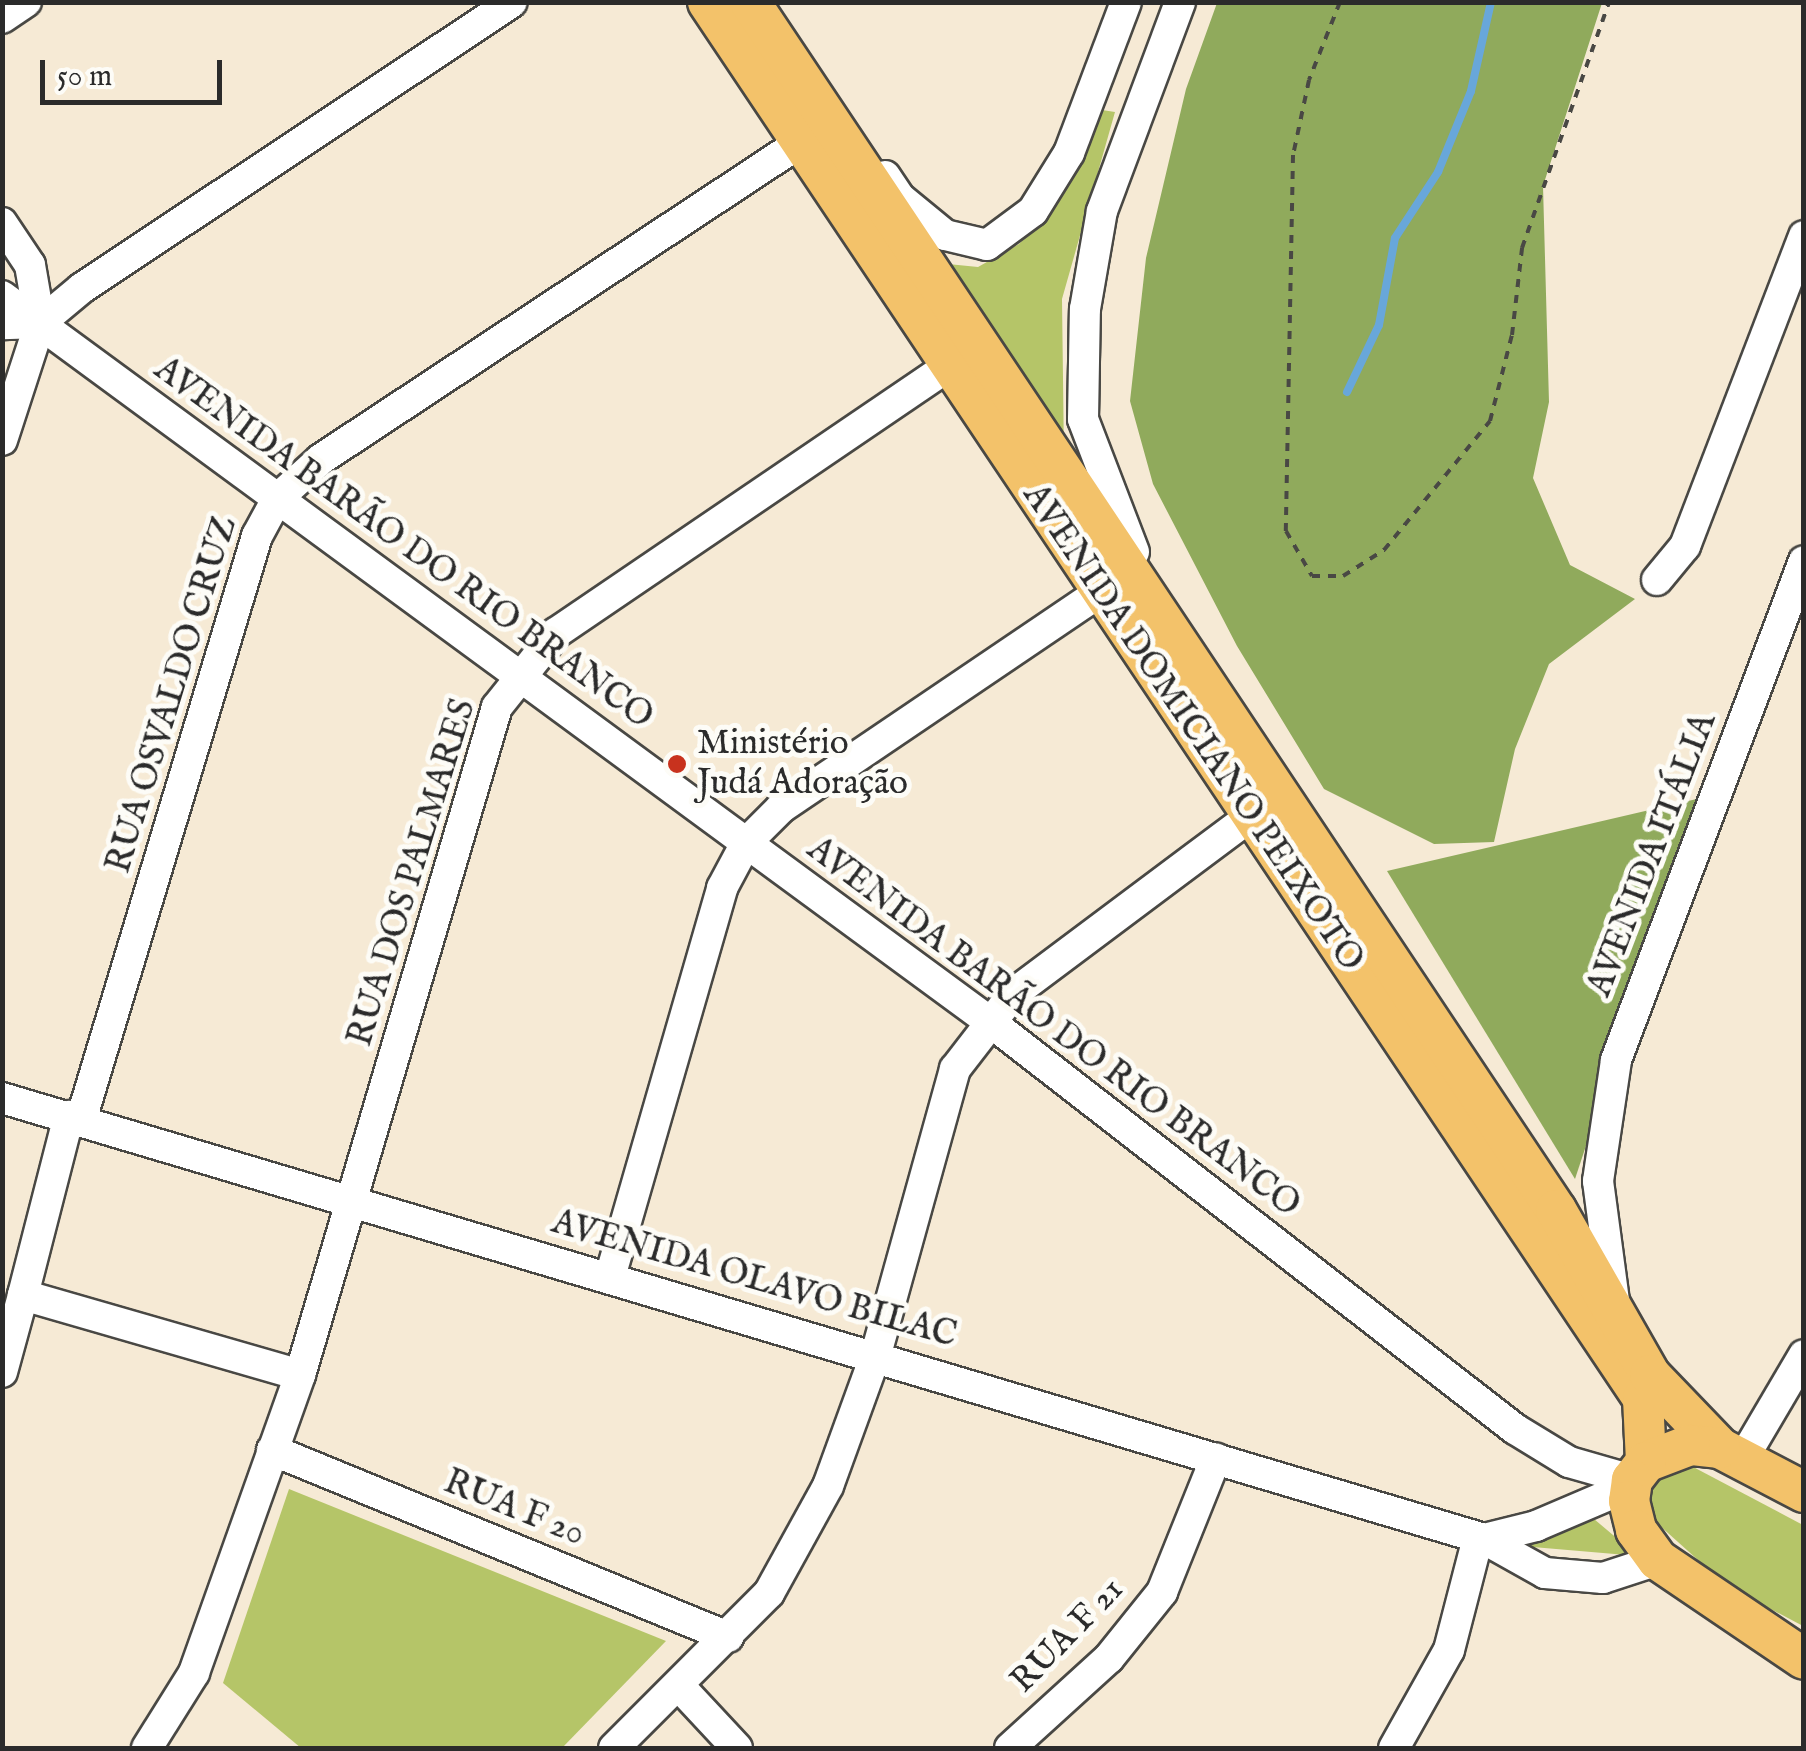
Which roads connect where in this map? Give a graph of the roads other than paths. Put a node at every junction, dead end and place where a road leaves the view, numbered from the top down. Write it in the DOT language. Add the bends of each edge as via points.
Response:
graph roads {
  1 [pos="26,2"];
  2 [pos="512,2"];
  3 [pos="708,2"];
  4 [pos="750,2"];
  5 [pos="1126,2"];
  6 [pos="1180,2"];
  7 [pos="2,18"];
  8 [pos="1110,44"];
  9 [pos="1158,62"];
  10 [pos="1091,94"];
  11 [pos="817,101"];
  12 [pos="1138,113"];
  13 [pos="801,142"];
  14 [pos="2,224"];
  15 [pos="1804,236"];
  16 [pos="2,296"];
  17 [pos="40,323"];
  18 [pos="2,324"];
  19 [pos="950,365"];
  20 [pos="2,440"];
  21 [pos="277,499"];
  22 [pos="1804,561"];
  23 [pos="1658,580"];
  24 [pos="1101,592"];
  25 [pos="519,676"];
  26 [pos="1219,712"];
  27 [pos="1250,817"];
  28 [pos="746,843"];
  29 [pos="989,1021"];
  30 [pos="2,1098"];
  31 [pos="75,1118"];
  32 [pos="1598,1180"];
  33 [pos="354,1204"];
  34 [pos="1556,1210"];
  35 [pos="610,1277"];
  36 [pos="22,1295"];
  37 [pos="1615,1307"];
  38 [pos="876,1354"];
  39 [pos="1804,1356"];
  40 [pos="2,1372"];
  41 [pos="300,1375"];
  42 [pos="272,1450"];
  43 [pos="1730,1455"];
  44 [pos="1216,1458"];
  45 [pos="1636,1476"];
  46 [pos="1804,1492"];
  47 [pos="1481,1539"];
  48 [pos="1658,1560"];
  49 [pos="728,1637"];
  50 [pos="1804,1659"];
  51 [pos="681,1688"];
  52 [pos="147,1748"];
  53 [pos="614,1748"];
  54 [pos="737,1748"];
  55 [pos="1010,1748"];
  56 [pos="1394,1748"];
  1 -- 7 [label="street"];
  2 -- 17 [label="street" via="82,288"];
  3 -- 13 [label="main road, AVENIDA DOMICIANO PEIXOTO"];
  4 -- 11 [label="main road, AVENIDA DOMICIANO PEIXOTO"];
  5 -- 8 [label="street"];
  6 -- 9 [label="street"];
  8 -- 9 [label="street"];
  8 -- 10 [label="street"];
  9 -- 12 [label="street"];
  10 -- 11 [label="street" via="1069,154 1034,211 987,245 945,235 900,198 850,126"];
  10 -- 12 [label="street"];
  11 -- 26 [label="main road, AVENIDA DOMICIANO PEIXOTO"];
  12 -- 26 [label="street" via="1102,210 1085,308 1084,419 1127,541 1211,673"];
  13 -- 19 [label="main road, AVENIDA DOMICIANO PEIXOTO"];
  13 -- 21 [label="street, RUA OSVALDO CRUZ" via="322,459"];
  14 -- 17 [label="street" via="30,265"];
  15 -- 23 [label="street" via="1685,546"];
  16 -- 17 [label="street, AVENIDA BARÃO DO RIO BRANCO"];
  17 -- 18 [label="street"];
  17 -- 20 [label="street"];
  17 -- 21 [label="street, AVENIDA BARÃO DO RIO BRANCO"];
  19 -- 24 [label="main road, AVENIDA DOMICIANO PEIXOTO"];
  19 -- 25 [label="street, RUA DOS PALMARES" via="556,633"];
  21 -- 25 [label="street, AVENIDA BARÃO DO RIO BRANCO"];
  21 -- 31 [label="street, RUA OSVALDO CRUZ" via="257,536"];
  22 -- 32 [label="street, AVENIDA ITÁLIA" via="1616,1060"];
  24 -- 27 [label="main road, AVENIDA DOMICIANO PEIXOTO"];
  24 -- 28 [label="street" via="780,808"];
  25 -- 28 [label="street, AVENIDA BARÃO DO RIO BRANCO"];
  25 -- 33 [label="street, RUA DOS PALMARES" via="497,707"];
  26 -- 34 [label="main road, AVENIDA DOMICIANO PEIXOTO"];
  27 -- 29 [label="street" via="1013,994"];
  27 -- 45 [label="main road, AVENIDA DOMICIANO PEIXOTO" via="1643,1398"];
  28 -- 29 [label="street, AVENIDA BARÃO DO RIO BRANCO"];
  28 -- 35 [label="street" via="722,888"];
  29 -- 38 [label="street" via="956,1069"];
  29 -- 45 [label="street, AVENIDA BARÃO DO RIO BRANCO" via="1515,1429 1568,1462"];
  30 -- 31 [label="street, AVENIDA OLAVO BILAC"];
  31 -- 33 [label="street, AVENIDA OLAVO BILAC"];
  31 -- 36 [label="street"];
  32 -- 34 [label="street" via="1581,1202"];
  32 -- 37 [label="street, AVENIDA ITÁLIA"];
  33 -- 35 [label="street, AVENIDA OLAVO BILAC"];
  33 -- 41 [label="street"];
  34 -- 37 [label="main road, AVENIDA DOMICIANO PEIXOTO"];
  35 -- 38 [label="street, AVENIDA OLAVO BILAC"];
  36 -- 40 [label="street"];
  36 -- 41 [label="street"];
  37 -- 43 [label="main road, AVENIDA DOMICIANO PEIXOTO" via="1660,1388"];
  38 -- 44 [label="street, AVENIDA OLAVO BILAC"];
  38 -- 49 [label="street" via="828,1486 768,1593"];
  39 -- 43 [label="street"];
  41 -- 42 [label="street"];
  42 -- 49 [label="street, RUA F 20"];
  42 -- 52 [label="street" via="194,1673"];
  43 -- 45 [label="main road" via="1673,1448"];
  43 -- 46 [label="main road"];
  44 -- 47 [label="street, AVENIDA OLAVO BILAC"];
  44 -- 55 [label="street, RUA F 21" via="1162,1592 1109,1658"];
  45 -- 47 [label="street" via="1536,1526"];
  45 -- 48 [label="main road, AVENIDA DOMICIANO PEIXOTO" via="1636,1530"];
  47 -- 48 [label="street, AVENIDA OLAVO BILAC" via="1511,1560 1573,1579 1603,1578"];
  47 -- 56 [label="street" via="1449,1650"];
  48 -- 50 [label="main road"];
  49 -- 51 [label="street"];
  51 -- 53 [label="street"];
  51 -- 54 [label="street"];
}
